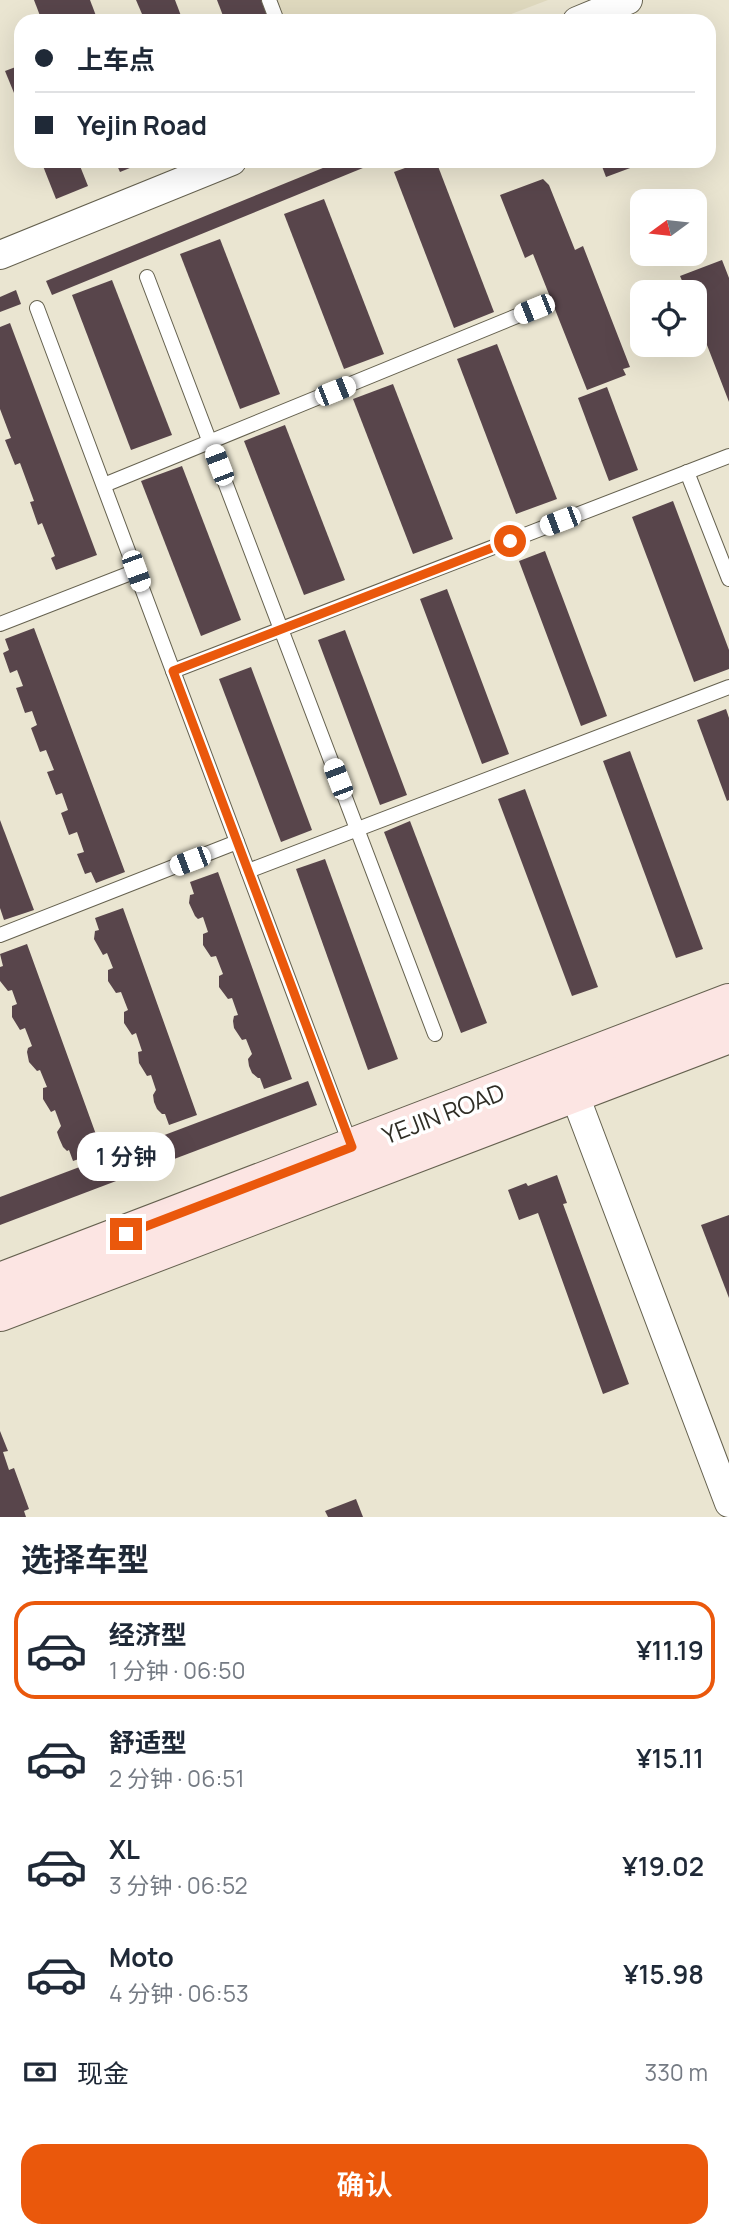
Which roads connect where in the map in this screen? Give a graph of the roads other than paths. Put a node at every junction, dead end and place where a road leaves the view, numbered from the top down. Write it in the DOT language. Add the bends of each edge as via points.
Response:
graph roads {
  1 [pos="628,0"];
  2 [pos="594,14"];
  3 [pos="215,168"];
  4 [pos="0,255"];
  5 [pos="147,277"];
  6 [pos="37,309"];
  7 [pos="534,309"];
  8 [pos="210,442"];
  9 [pos="729,456"];
  10 [pos="687,472"];
  11 [pos="104,485"];
  12 [pos="136,571"];
  13 [pos="729,579"];
  14 [pos="0,624"];
  15 [pos="282,629"];
  16 [pos="173,671"];
  17 [pos="729,687"];
  18 [pos="357,829"];
  19 [pos="237,842"];
  20 [pos="248,871"];
  21 [pos="0,935"];
  22 [pos="729,1003"];
  23 [pos="435,1034"];
  24 [pos="729,1034"];
  25 [pos="574,1093"];
  26 [pos="352,1147"];
  27 [pos="0,1282"];
  28 [pos="0,1312"];
  29 [pos="729,1503"];
  1 -- 2 [label="street"];
  3 -- 4 [label="street"];
  5 -- 8 [label="lane"];
  6 -- 11 [label="lane"];
  7 -- 8 [label="lane"];
  8 -- 11 [label="lane"];
  8 -- 15 [label="lane"];
  9 -- 10 [label="lane"];
  10 -- 13 [label="lane"];
  10 -- 15 [label="lane"];
  11 -- 12 [label="lane"];
  12 -- 14 [label="lane"];
  12 -- 16 [label="lane"];
  15 -- 16 [label="lane"];
  15 -- 18 [label="lane"];
  16 -- 19 [label="lane"];
  17 -- 18 [label="lane"];
  18 -- 20 [label="lane"];
  18 -- 23 [label="lane"];
  19 -- 20 [label="lane"];
  19 -- 21 [label="lane"];
  20 -- 26 [label="lane"];
  22 -- 26 [label="street, YEJIN ROAD"];
  24 -- 25 [label="street, YEJIN ROAD"];
  25 -- 28 [label="street, YEJIN ROAD"];
  25 -- 29 [label="street"];
  26 -- 27 [label="street, YEJIN ROAD"];
}
